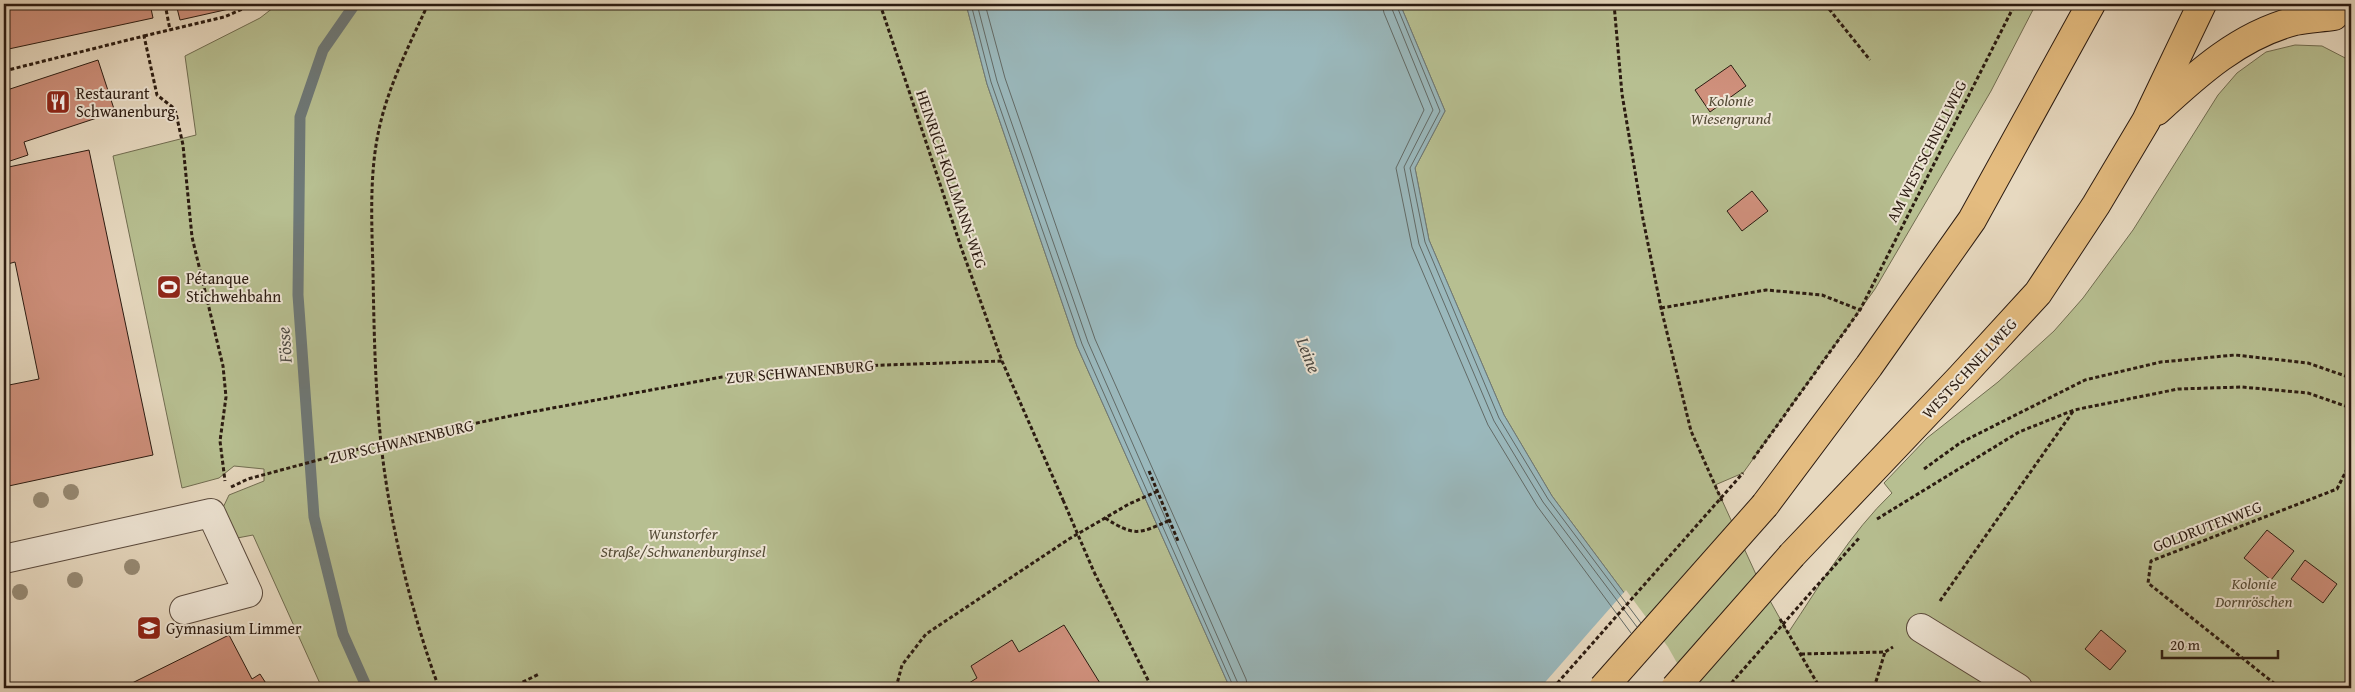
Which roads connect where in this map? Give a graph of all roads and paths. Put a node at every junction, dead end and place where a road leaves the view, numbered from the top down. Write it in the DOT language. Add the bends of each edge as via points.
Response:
graph roads {
  1 [pos="165,4"];
  2 [pos="254,4"];
  3 [pos="428,4"];
  4 [pos="880,4"];
  5 [pos="1614,4"];
  6 [pos="1825,4"];
  7 [pos="2015,4"];
  8 [pos="2091,4"];
  9 [pos="2202,4"];
  10 [pos="2332,16"];
  11 [pos="170,30"];
  12 [pos="144,36"];
  13 [pos="1870,60"];
  14 [pos="4,70"];
  15 [pos="2146,122"];
  16 [pos="1661,308"];
  17 [pos="1860,310"];
  18 [pos="1002,361"];
  19 [pos="2351,378"];
  20 [pos="2351,408"];
  21 [pos="2074,410"];
  22 [pos="381,443"];
  23 [pos="2351,461"];
  24 [pos="1149,471"];
  25 [pos="1917,474"];
  26 [pos="248,479"];
  27 [pos="226,489"];
  28 [pos="1158,491"];
  29 [pos="1723,502"];
  30 [pos="1887,506"];
  31 [pos="1105,518"];
  32 [pos="1170,520"];
  33 [pos="1863,533"];
  34 [pos="1178,541"];
  35 [pos="4,559"];
  36 [pos="184,610"];
  37 [pos="1778,616"];
  38 [pos="1921,628"];
  39 [pos="1801,654"];
  40 [pos="540,674"];
  41 [pos="439,688"];
  42 [pos="511,688"];
  43 [pos="896,688"];
  44 [pos="1152,688"];
  45 [pos="1553,688"];
  46 [pos="1603,688"];
  47 [pos="1675,688"];
  48 [pos="1727,688"];
  49 [pos="1820,688"];
  50 [pos="1874,688"];
  51 [pos="2018,688"];
  52 [pos="2280,688"];
  1 -- 11 [label="path"];
  2 -- 11 [label="path" via="224,17"];
  3 -- 22 [label="path" via="388,94 374,164 373,303"];
  4 -- 18 [label="path, HEINRICH-KOLLMANN-WEG"];
  5 -- 16 [label="path" via="1622,94"];
  6 -- 13 [label="path"];
  7 -- 17 [label="path, AM WESTSCHNELLWEG"];
  8 -- 46 [label="main road, bridge" via="1972,220 1869,366 1765,505"];
  9 -- 15 [label="main road, WESTSCHNELLWEG"];
  10 -- 15 [label="main road" via="2296,21 2256,35 2220,57"];
  11 -- 12 [label="path"];
  12 -- 14 [label="path"];
  12 -- 27 [label="path" via="157,95 175,108 183,145 192,237 223,366 226,397 220,441"];
  15 -- 47 [label="main road, WESTSCHNELLWEG, bridge" via="2038,293 1792,555"];
  16 -- 17 [label="path" via="1766,290 1822,295"];
  16 -- 29 [label="path" via="1691,431"];
  17 -- 45 [label="path, AM WESTSCHNELLWEG, bridge" via="1743,473"];
  18 -- 22 [label="path, ZUR SCHWANENBURG" via="856,366 722,377"];
  18 -- 44 [label="path, bridge" via="1094,572"];
  19 -- 25 [label="path" via="2308,363 2235,355 2161,362 2085,380 1960,443"];
  20 -- 21 [label="path" via="2308,393 2242,387 2178,389"];
  21 -- 30 [label="path" via="2019,432 1876,519"];
  21 -- 38 [label="path"];
  22 -- 26 [label="path, ZUR SCHWANENBURG"];
  22 -- 41 [label="path" via="399,547"];
  23 -- 52 [label="path, GOLDRUTENWEG" via="2337,489 2151,561 2148,584"];
  24 -- 28 [label="path"];
  28 -- 31 [label="path"];
  28 -- 32 [label="path"];
  31 -- 32 [label="path" via="1120,528 1142,533"];
  31 -- 43 [label="path" via="926,634 902,665"];
  32 -- 34 [label="path"];
  33 -- 48 [label="path, bridge"];
  35 -- 36 [label="street" via="211,513 248,593"];
  37 -- 39 [label="path"];
  38 -- 51 [label="street"];
  39 -- 49 [label="path"];
  39 -- 50 [label="path" via="1885,652"];
  40 -- 42 [label="path"];
}
